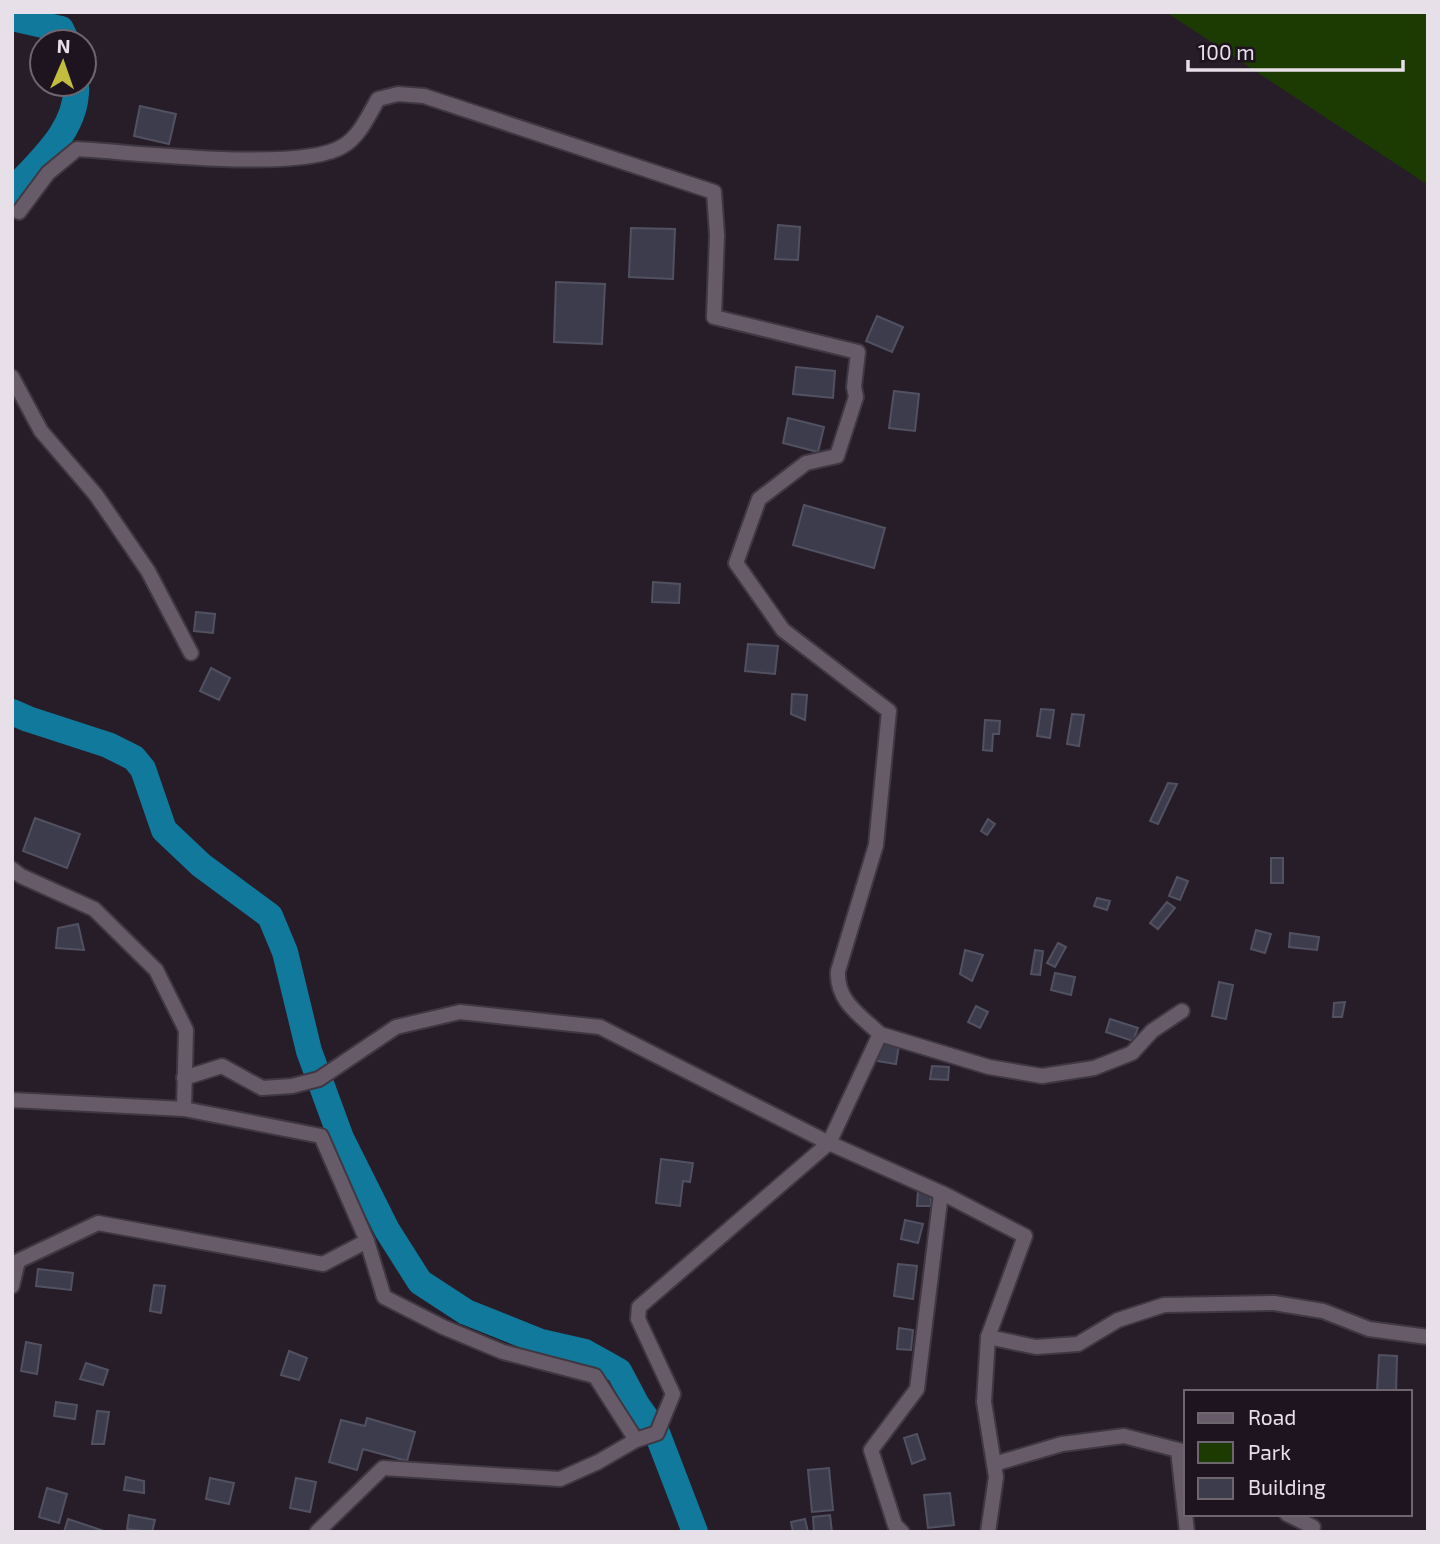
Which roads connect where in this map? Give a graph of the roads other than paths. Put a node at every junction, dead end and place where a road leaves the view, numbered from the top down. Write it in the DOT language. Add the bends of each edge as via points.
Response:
graph roads {
  1 [pos="14,214"];
  2 [pos="12,377"];
  3 [pos="191,653"];
  4 [pos="12,869"];
  5 [pos="1182,1011"];
  6 [pos="880,1034"];
  7 [pos="184,1078"];
  8 [pos="12,1100"];
  9 [pos="184,1108"];
  10 [pos="829,1143"];
  11 [pos="941,1193"];
  12 [pos="367,1241"];
  13 [pos="12,1286"];
  14 [pos="988,1337"];
  15 [pos="1428,1337"];
  16 [pos="636,1440"];
  17 [pos="1182,1451"];
  18 [pos="994,1464"];
  19 [pos="1184,1492"];
  20 [pos="1291,1516"];
  21 [pos="1313,1527"];
  22 [pos="317,1532"];
  23 [pos="902,1532"];
  24 [pos="988,1532"];
  1 -- 6 [label="street" via="48,173 77,149 235,159 317,157 345,146 378,99 398,94 424,96 714,192 714,317 858,352 856,397 837,456 806,463 759,499 736,563 783,630 889,711 876,845 837,984 844,1001"];
  2 -- 3 [label="street" via="41,431 96,495 148,571"];
  4 -- 7 [label="street" via="94,909 156,970 186,1030"];
  5 -- 6 [label="street" via="1152,1031 1132,1053 1094,1068 1042,1076 989,1067"];
  6 -- 10 [label="street"];
  7 -- 9 [label="street"];
  7 -- 10 [label="street" via="222,1066 262,1088 292,1086 319,1079 396,1027 460,1012 600,1027"];
  8 -- 9 [label="street"];
  9 -- 12 [label="street" via="321,1136"];
  10 -- 11 [label="street"];
  10 -- 16 [label="street" via="639,1307 638,1319 673,1394 657,1433"];
  11 -- 14 [label="street" via="1025,1236"];
  11 -- 23 [label="street" via="917,1389 871,1450 895,1525"];
  12 -- 13 [label="street" via="323,1264 98,1223 18,1261"];
  12 -- 16 [label="street" via="384,1297 503,1352 595,1376"];
  14 -- 15 [label="street" via="1036,1347 1078,1344 1118,1320 1164,1305 1274,1303 1323,1311 1369,1329"];
  14 -- 18 [label="street" via="984,1402"];
  16 -- 22 [label="street" via="560,1479 383,1468"];
  17 -- 18 [label="street" via="1124,1436 1062,1444"];
  17 -- 19 [label="street"];
  18 -- 24 [label="street"];
  20 -- 21 [label="street"];
}
